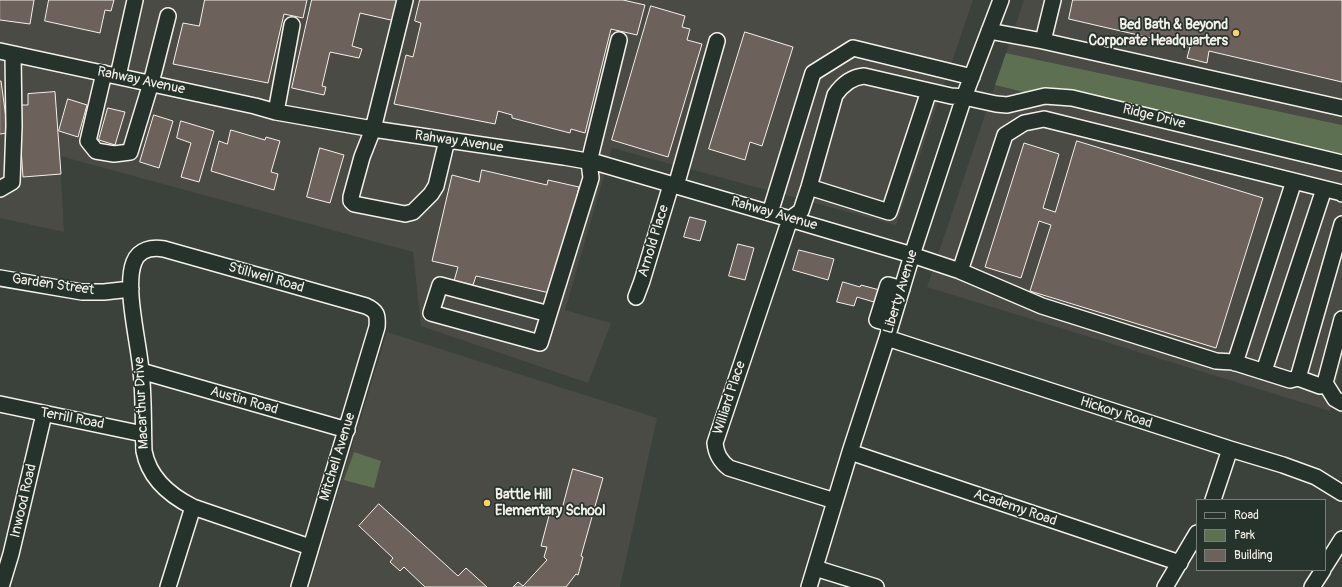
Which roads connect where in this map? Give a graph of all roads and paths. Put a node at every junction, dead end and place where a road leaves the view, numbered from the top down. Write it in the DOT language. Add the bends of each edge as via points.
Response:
graph roads {
  1 [pos="135,0"];
  2 [pos="406,0"];
  3 [pos="1001,0"];
  4 [pos="1053,0"];
  5 [pos="168,16"];
  6 [pos="292,25"];
  7 [pos="989,31"];
  8 [pos="619,40"];
  9 [pos="717,41"];
  10 [pos="1043,41"];
  11 [pos="6,52"];
  12 [pos="111,75"];
  13 [pos="972,77"];
  14 [pos="151,83"];
  15 [pos="929,91"];
  16 [pos="964,96"];
  17 [pos="1342,108"];
  18 [pos="276,112"];
  19 [pos="373,129"];
  20 [pos="447,140"];
  21 [pos="589,162"];
  22 [pos="1342,164"];
  23 [pos="1294,181"];
  24 [pos="674,186"];
  25 [pos="809,187"];
  26 [pos="1324,188"];
  27 [pos="0,189"];
  28 [pos="1342,193"];
  29 [pos="770,213"];
  30 [pos="790,219"];
  31 [pos="1342,224"];
  32 [pos="140,252"];
  33 [pos="912,255"];
  34 [pos="960,271"];
  35 [pos="0,278"];
  36 [pos="131,289"];
  37 [pos="636,298"];
  38 [pos="549,314"];
  39 [pos="1342,319"];
  40 [pos="377,326"];
  41 [pos="889,331"];
  42 [pos="1235,363"];
  43 [pos="141,371"];
  44 [pos="1264,371"];
  45 [pos="1298,378"];
  46 [pos="1323,384"];
  47 [pos="1342,403"];
  48 [pos="0,404"];
  49 [pos="44,414"];
  50 [pos="347,430"];
  51 [pos="143,434"];
  52 [pos="1230,449"];
  53 [pos="850,452"];
  54 [pos="1342,493"];
  55 [pos="1213,499"];
  56 [pos="835,501"];
  57 [pos="192,507"];
  58 [pos="1196,535"];
  59 [pos="1342,539"];
  60 [pos="310,547"];
  61 [pos="6,554"];
  62 [pos="1180,563"];
  63 [pos="1326,564"];
  64 [pos="815,568"];
  65 [pos="1322,571"];
  66 [pos="1,587"];
  67 [pos="168,587"];
  68 [pos="299,587"];
  69 [pos="808,587"];
  70 [pos="876,587"];
  71 [pos="1165,587"];
  72 [pos="1312,587"];
  1 -- 12 [label="street"];
  2 -- 19 [label="street"];
  3 -- 7 [label="street, Liberty Avenue"];
  4 -- 10 [label="street"];
  5 -- 14 [label="street"];
  6 -- 18 [label="street"];
  7 -- 10 [label="street"];
  7 -- 13 [label="street, Liberty Avenue"];
  8 -- 21 [label="street"];
  9 -- 24 [label="street, Arnold Place"];
  10 -- 17 [label="street"];
  11 -- 12 [label="street, Rahway Avenue"];
  11 -- 27 [label="street" via="14,126 12,182"];
  12 -- 14 [label="street, Rahway Avenue"];
  12 -- 14 [label="street" via="88,140 96,151 114,154 130,152"];
  13 -- 16 [label="street, Liberty Avenue"];
  13 -- 29 [label="street" via="854,48 813,73"];
  14 -- 18 [label="street, Rahway Avenue"];
  15 -- 16 [label="street, Ridge Drive"];
  15 -- 25 [label="street, Ridge Drive" via="856,76 835,95"];
  15 -- 25 [label="street" via="889,212"];
  16 -- 22 [label="street, Ridge Drive" via="1007,105 1045,96 1072,98"];
  16 -- 33 [label="street, Liberty Avenue"];
  18 -- 19 [label="street, Rahway Avenue"];
  19 -- 20 [label="street, Rahway Avenue"];
  19 -- 20 [label="street" via="362,157 351,201 354,204 405,214 413,212 436,186"];
  20 -- 21 [label="street, Rahway Avenue"];
  21 -- 24 [label="street, Rahway Avenue"];
  21 -- 38 [label="street" via="591,178"];
  23 -- 26 [label="street"];
  23 -- 34 [label="street" via="1044,119 1024,123 1005,135"];
  23 -- 42 [label="street"];
  24 -- 29 [label="street, Rahway Avenue"];
  24 -- 37 [label="street, Arnold Place"];
  25 -- 30 [label="street" via="801,211"];
  26 -- 28 [label="street"];
  26 -- 44 [label="street"];
  29 -- 30 [label="street, Rahway Avenue"];
  30 -- 33 [label="street, Rahway Avenue"];
  30 -- 56 [label="street, Williard Place" via="717,435 716,451 729,468"];
  31 -- 45 [label="street"];
  32 -- 36 [label="street, Macarthur Drive" via="134,261"];
  32 -- 40 [label="street, Stillwell Road" via="153,247 164,249 366,306 374,310 378,317"];
  33 -- 34 [label="street, Rahway Avenue"];
  33 -- 41 [label="street, Liberty Avenue"];
  34 -- 42 [label="street, Rahway Avenue" via="1042,306 1216,361"];
  35 -- 36 [label="street, Garden Street" via="82,292"];
  36 -- 43 [label="street, Macarthur Drive"];
  38 -- 38 [label="street" via="540,343 431,313 440,285"];
  39 -- 46 [label="street"];
  40 -- 50 [label="street, Mitchell Avenue"];
  41 -- 52 [label="street, Hickory Road"];
  41 -- 53 [label="street, Liberty Avenue"];
  42 -- 44 [label="street, Rahway Avenue"];
  43 -- 50 [label="street, Austin Road"];
  43 -- 51 [label="street, Macarthur Drive"];
  44 -- 45 [label="street, Rahway Avenue" via="1290,380"];
  45 -- 46 [label="street, Rahway Avenue"];
  46 -- 47 [label="street" via="1335,399"];
  48 -- 49 [label="street, Terrill Road"];
  49 -- 51 [label="street, Terrill Road"];
  49 -- 61 [label="street, Inwood Road"];
  50 -- 60 [label="street, Mitchell Avenue"];
  51 -- 57 [label="street, Macarthur Drive" via="146,459 158,482"];
  52 -- 54 [label="street, Hickory Road" via="1316,477"];
  52 -- 55 [label="street"];
  53 -- 56 [label="street, Liberty Avenue"];
  53 -- 62 [label="street, Academy Road"];
  56 -- 64 [label="street, Liberty Avenue"];
  57 -- 60 [label="street, Macarthur Drive"];
  57 -- 67 [label="street"];
  58 -- 62 [label="street"];
  59 -- 63 [label="street"];
  60 -- 68 [label="street, Mitchell Avenue"];
  61 -- 66 [label="street, Inwood Road"];
  62 -- 71 [label="street"];
  64 -- 69 [label="street, Liberty Avenue"];
  64 -- 70 [label="street"];
  65 -- 72 [label="street"];
}
